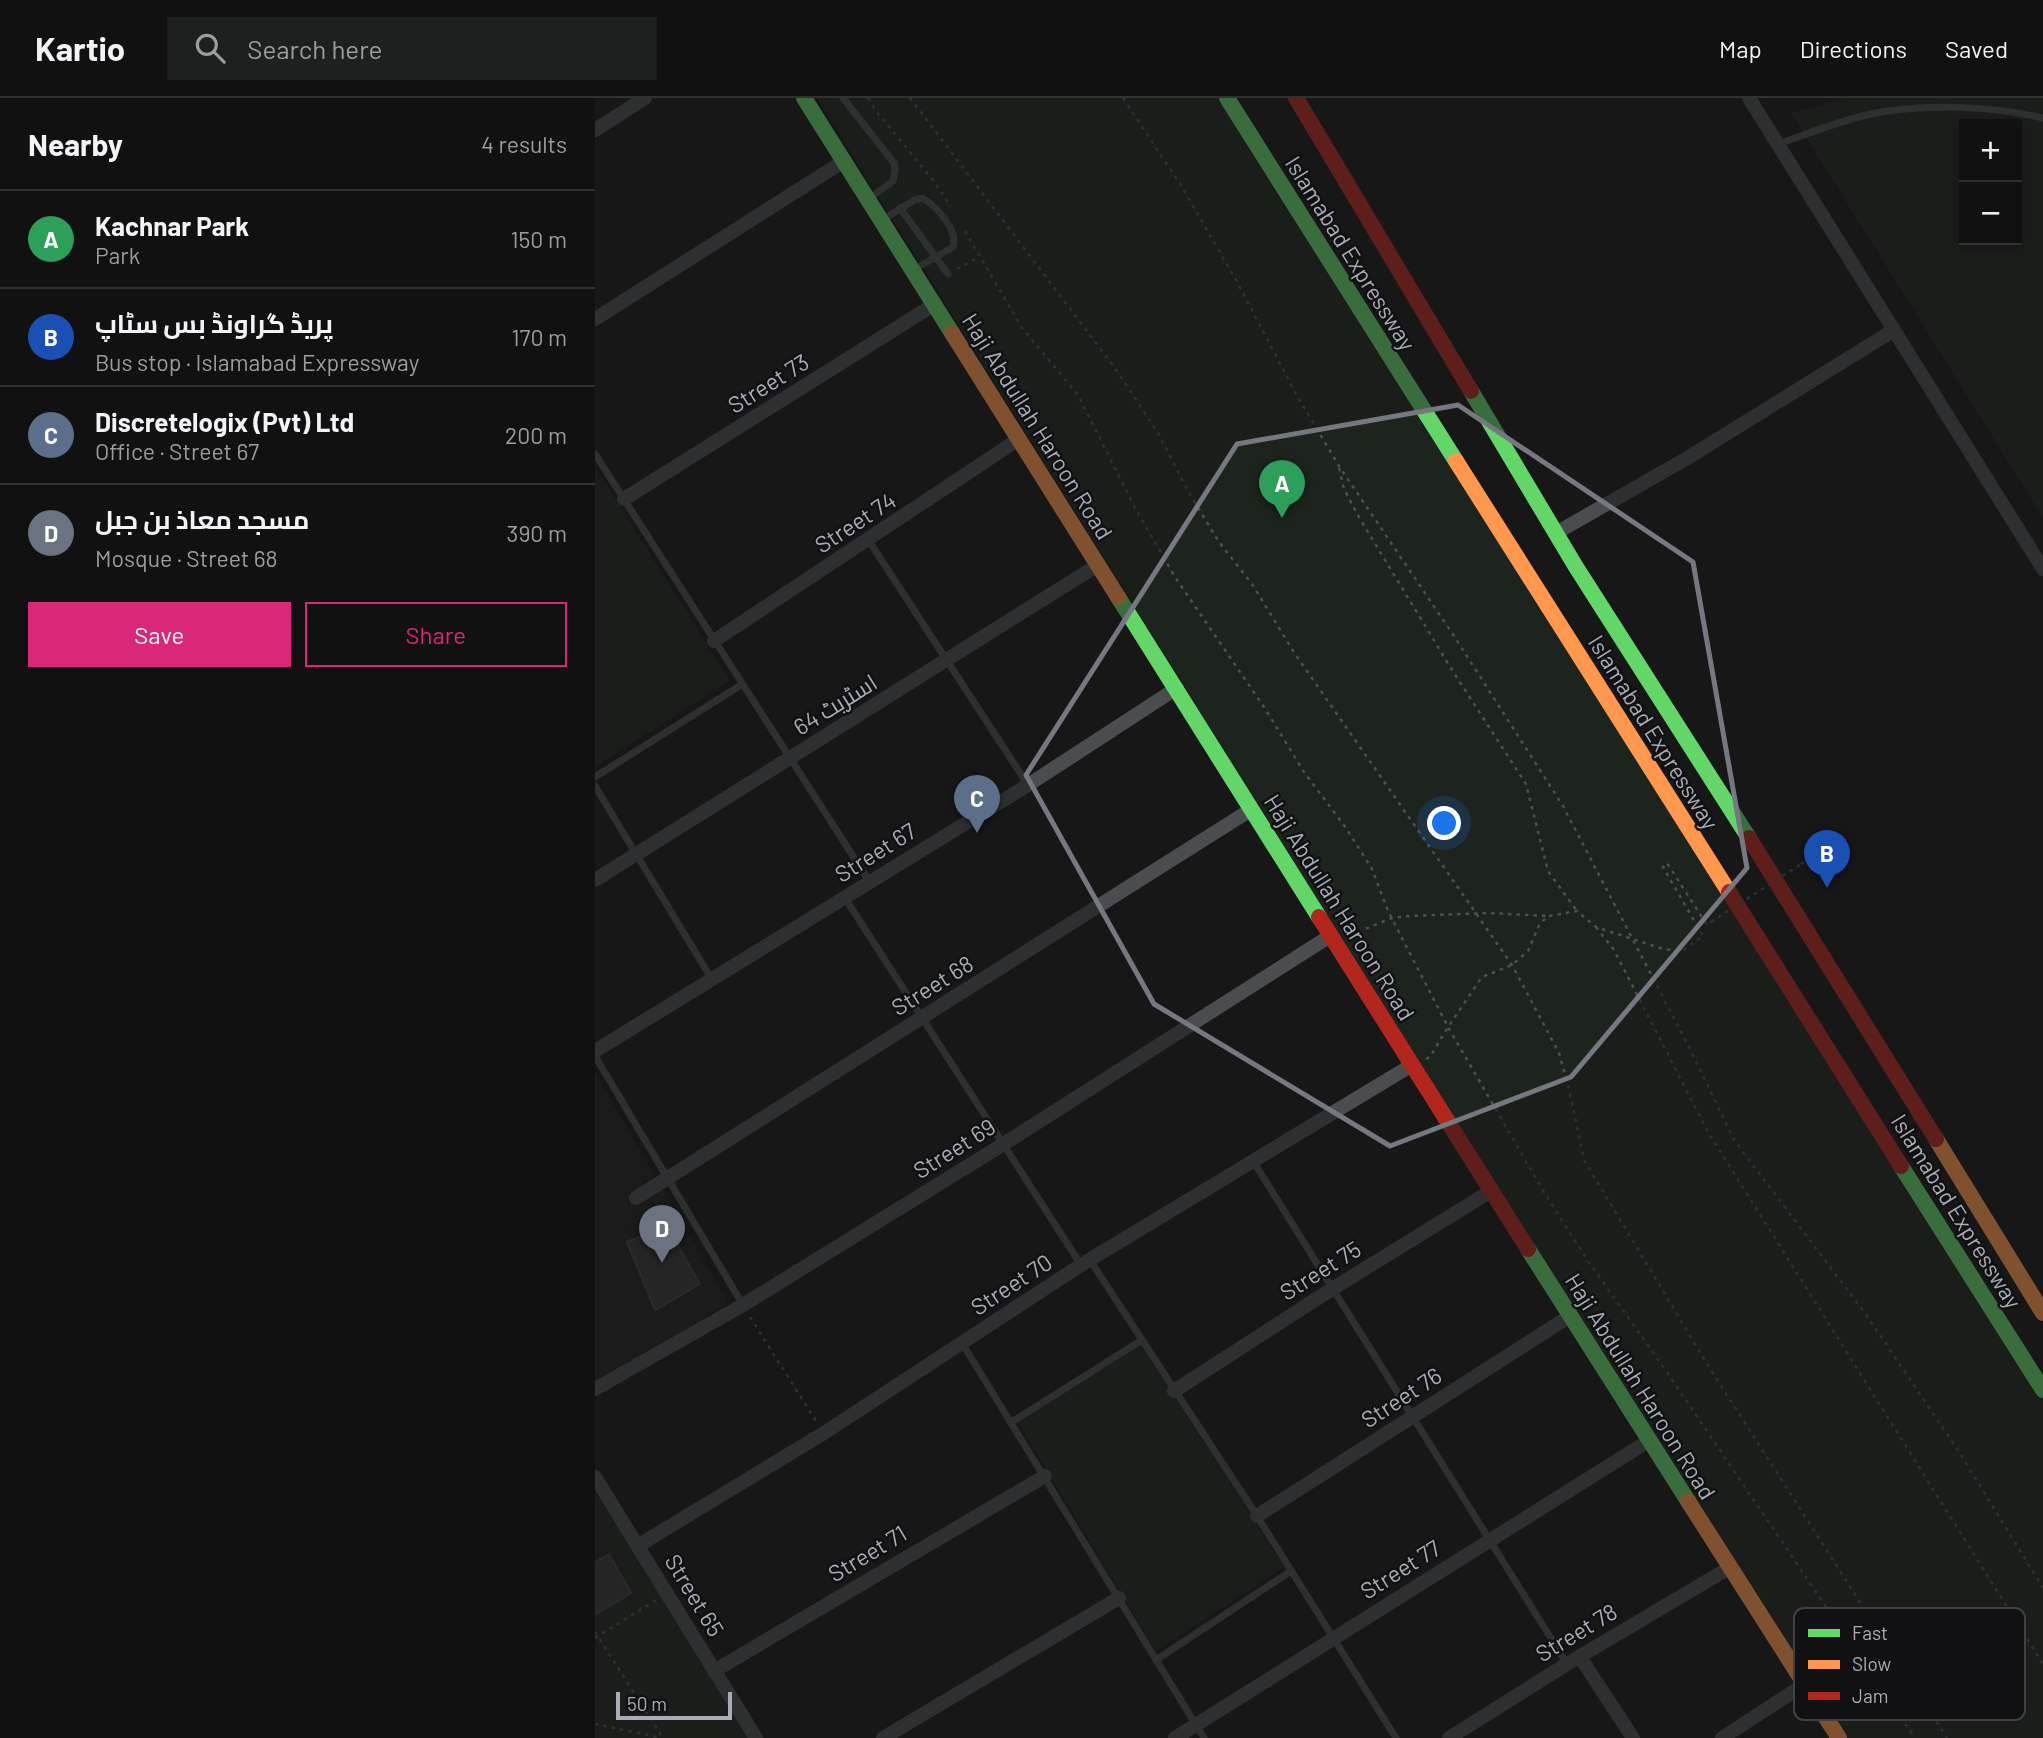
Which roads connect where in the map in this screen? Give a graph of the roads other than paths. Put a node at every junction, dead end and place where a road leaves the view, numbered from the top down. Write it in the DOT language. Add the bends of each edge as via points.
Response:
graph roads {
  1 [pos="645,98"];
  2 [pos="804,98"];
  3 [pos="843,98"];
  4 [pos="1216,98"];
  5 [pos="1227,98"];
  6 [pos="1298,98"];
  7 [pos="1749,98"];
  8 [pos="2043,118"];
  9 [pos="1242,121"];
  10 [pos="595,130"];
  11 [pos="1778,145"];
  12 [pos="844,161"];
  13 [pos="868,200"];
  14 [pos="900,208"];
  15 [pos="882,221"];
  16 [pos="937,258"];
  17 [pos="913,270"];
  18 [pos="948,274"];
  19 [pos="935,304"];
  20 [pos="595,319"];
  21 [pos="1893,330"];
  22 [pos="1019,439"];
  23 [pos="595,454"];
  24 [pos="624,499"];
  25 [pos="1556,533"];
  26 [pos="869,541"];
  27 [pos="1098,565"];
  28 [pos="2043,569"];
  29 [pos="714,641"];
  30 [pos="947,661"];
  31 [pos="741,685"];
  32 [pos="1177,688"];
  33 [pos="789,760"];
  34 [pos="595,777"];
  35 [pos="1028,785"];
  36 [pos="595,786"];
  37 [pos="1251,809"];
  38 [pos="636,854"];
  39 [pos="595,880"];
  40 [pos="869,881"];
  41 [pos="845,898"];
  42 [pos="1331,938"];
  43 [pos="711,978"];
  44 [pos="922,1018"];
  45 [pos="595,1053"];
  46 [pos="1412,1065"];
  47 [pos="1002,1145"];
  48 [pos="1253,1161"];
  49 [pos="668,1178"];
  50 [pos="1491,1191"];
  51 [pos="636,1198"];
  52 [pos="1085,1263"];
  53 [pos="1332,1289"];
  54 [pos="743,1305"];
  55 [pos="2043,1313"];
  56 [pos="1570,1316"];
  57 [pos="1142,1340"];
  58 [pos="962,1343"];
  59 [pos="595,1388"];
  60 [pos="2043,1390"];
  61 [pos="1174,1391"];
  62 [pos="1412,1416"];
  63 [pos="1012,1422"];
  64 [pos="1650,1440"];
  65 [pos="1045,1476"];
  66 [pos="595,1477"];
  67 [pos="1257,1516"];
  68 [pos="1491,1540"];
  69 [pos="639,1545"];
  70 [pos="1729,1568"];
  71 [pos="1291,1571"];
  72 [pos="1119,1598"];
  73 [pos="1332,1638"];
  74 [pos="1580,1657"];
  75 [pos="1156,1660"];
  76 [pos="1567,1664"];
  77 [pos="1794,1667"];
  78 [pos="714,1671"];
  79 [pos="1794,1691"];
  80 [pos="1828,1720"];
  81 [pos="1195,1725"];
  82 [pos="756,1738"];
  83 [pos="883,1738"];
  84 [pos="1175,1738"];
  85 [pos="1204,1738"];
  86 [pos="1396,1738"];
  87 [pos="1449,1738"];
  88 [pos="1633,1738"];
  89 [pos="1722,1738"];
  90 [pos="1839,1738"];
  1 -- 10 [label="street"];
  2 -- 12 [label="main road, Haji Abdullah Haroon Road"];
  3 -- 13 [label="lane" via="894,163 893,181"];
  4 -- 9 [label="main road"];
  5 -- 9 [label="main road, Islamabad Expressway"];
  6 -- 25 [label="main road, Islamabad Expressway"];
  7 -- 11 [label="street"];
  8 -- 11 [label="lane" via="1959,108 1886,111 1836,123"];
  9 -- 60 [label="main road, Islamabad Expressway"];
  11 -- 21 [label="street"];
  12 -- 13 [label="main road, Haji Abdullah Haroon Road"];
  12 -- 20 [label="street"];
  13 -- 15 [label="main road, Haji Abdullah Haroon Road"];
  14 -- 15 [label="lane"];
  14 -- 16 [label="lane"];
  14 -- 16 [label="lane" via="922,198 934,206 953,232 955,243"];
  15 -- 17 [label="main road, Haji Abdullah Haroon Road"];
  16 -- 17 [label="lane"];
  16 -- 18 [label="lane"];
  17 -- 19 [label="main road, Haji Abdullah Haroon Road"];
  19 -- 22 [label="main road, Haji Abdullah Haroon Road"];
  19 -- 24 [label="street, Street 73"];
  21 -- 25 [label="street" via="1689,457"];
  21 -- 28 [label="street"];
  22 -- 26 [label="street, Street 74"];
  22 -- 27 [label="main road, Haji Abdullah Haroon Road"];
  23 -- 24 [label="lane"];
  24 -- 29 [label="lane"];
  25 -- 55 [label="main road, Islamabad Expressway"];
  26 -- 29 [label="street, Street 74"];
  26 -- 30 [label="lane"];
  27 -- 30 [label="street, اسٹریٹ 64"];
  27 -- 32 [label="main road, Haji Abdullah Haroon Road"];
  29 -- 31 [label="lane"];
  30 -- 33 [label="street, اسٹریٹ 64"];
  30 -- 35 [label="lane"];
  31 -- 33 [label="lane"];
  31 -- 34 [label="lane"];
  32 -- 35 [label="street, Street 67"];
  32 -- 37 [label="main road, Haji Abdullah Haroon Road"];
  33 -- 38 [label="street, اسٹریٹ 64"];
  33 -- 40 [label="lane"];
  35 -- 40 [label="street, Street 67"];
  36 -- 38 [label="lane"];
  37 -- 42 [label="main road, Haji Abdullah Haroon Road"];
  37 -- 44 [label="street, Street 68"];
  38 -- 39 [label="street, اسٹریٹ 64"];
  38 -- 43 [label="lane"];
  40 -- 41 [label="street, Street 67"];
  41 -- 43 [label="street, Street 67"];
  41 -- 44 [label="lane"];
  42 -- 46 [label="main road, Haji Abdullah Haroon Road"];
  42 -- 47 [label="street, Street 69"];
  43 -- 45 [label="street, Street 67"];
  44 -- 47 [label="lane"];
  44 -- 49 [label="street, Street 68"];
  45 -- 49 [label="lane"];
  46 -- 48 [label="street, Street 70"];
  46 -- 50 [label="main road, Haji Abdullah Haroon Road"];
  47 -- 52 [label="lane"];
  47 -- 54 [label="street, Street 69"];
  48 -- 52 [label="street, Street 70"];
  48 -- 53 [label="lane"];
  49 -- 51 [label="street, Street 68"];
  49 -- 54 [label="lane"];
  50 -- 53 [label="street, Street 75"];
  50 -- 56 [label="main road, Haji Abdullah Haroon Road"];
  52 -- 57 [label="lane"];
  52 -- 58 [label="street, Street 70"];
  53 -- 61 [label="street, Street 75"];
  53 -- 62 [label="lane"];
  54 -- 59 [label="street, Street 69"];
  56 -- 62 [label="street, Street 76"];
  56 -- 64 [label="main road, Haji Abdullah Haroon Road"];
  57 -- 61 [label="lane"];
  57 -- 63 [label="lane"];
  58 -- 63 [label="lane"];
  58 -- 69 [label="street, Street 70"];
  61 -- 67 [label="lane"];
  62 -- 67 [label="street, Street 76"];
  62 -- 68 [label="lane"];
  63 -- 65 [label="lane"];
  64 -- 68 [label="street, Street 77"];
  64 -- 70 [label="main road, Haji Abdullah Haroon Road"];
  65 -- 72 [label="lane"];
  65 -- 78 [label="street, Street 71"];
  66 -- 69 [label="street, Street 65"];
  67 -- 71 [label="lane"];
  68 -- 73 [label="street, Street 77"];
  68 -- 76 [label="lane"];
  69 -- 78 [label="street, Street 65"];
  70 -- 74 [label="street, Street 78"];
  70 -- 77 [label="main road, Haji Abdullah Haroon Road"];
  71 -- 73 [label="lane"];
  71 -- 75 [label="lane"];
  72 -- 75 [label="lane"];
  72 -- 83 [label="street"];
  73 -- 81 [label="street, Street 77"];
  73 -- 86 [label="lane"];
  74 -- 76 [label="street, Street 78"];
  74 -- 88 [label="street"];
  75 -- 81 [label="lane"];
  76 -- 87 [label="street, Street 78"];
  78 -- 82 [label="street, Street 65"];
  79 -- 89 [label="street"];
  80 -- 90 [label="main road, Haji Abdullah Haroon Road"];
  81 -- 84 [label="street, Street 77"];
  81 -- 85 [label="lane"];
}
